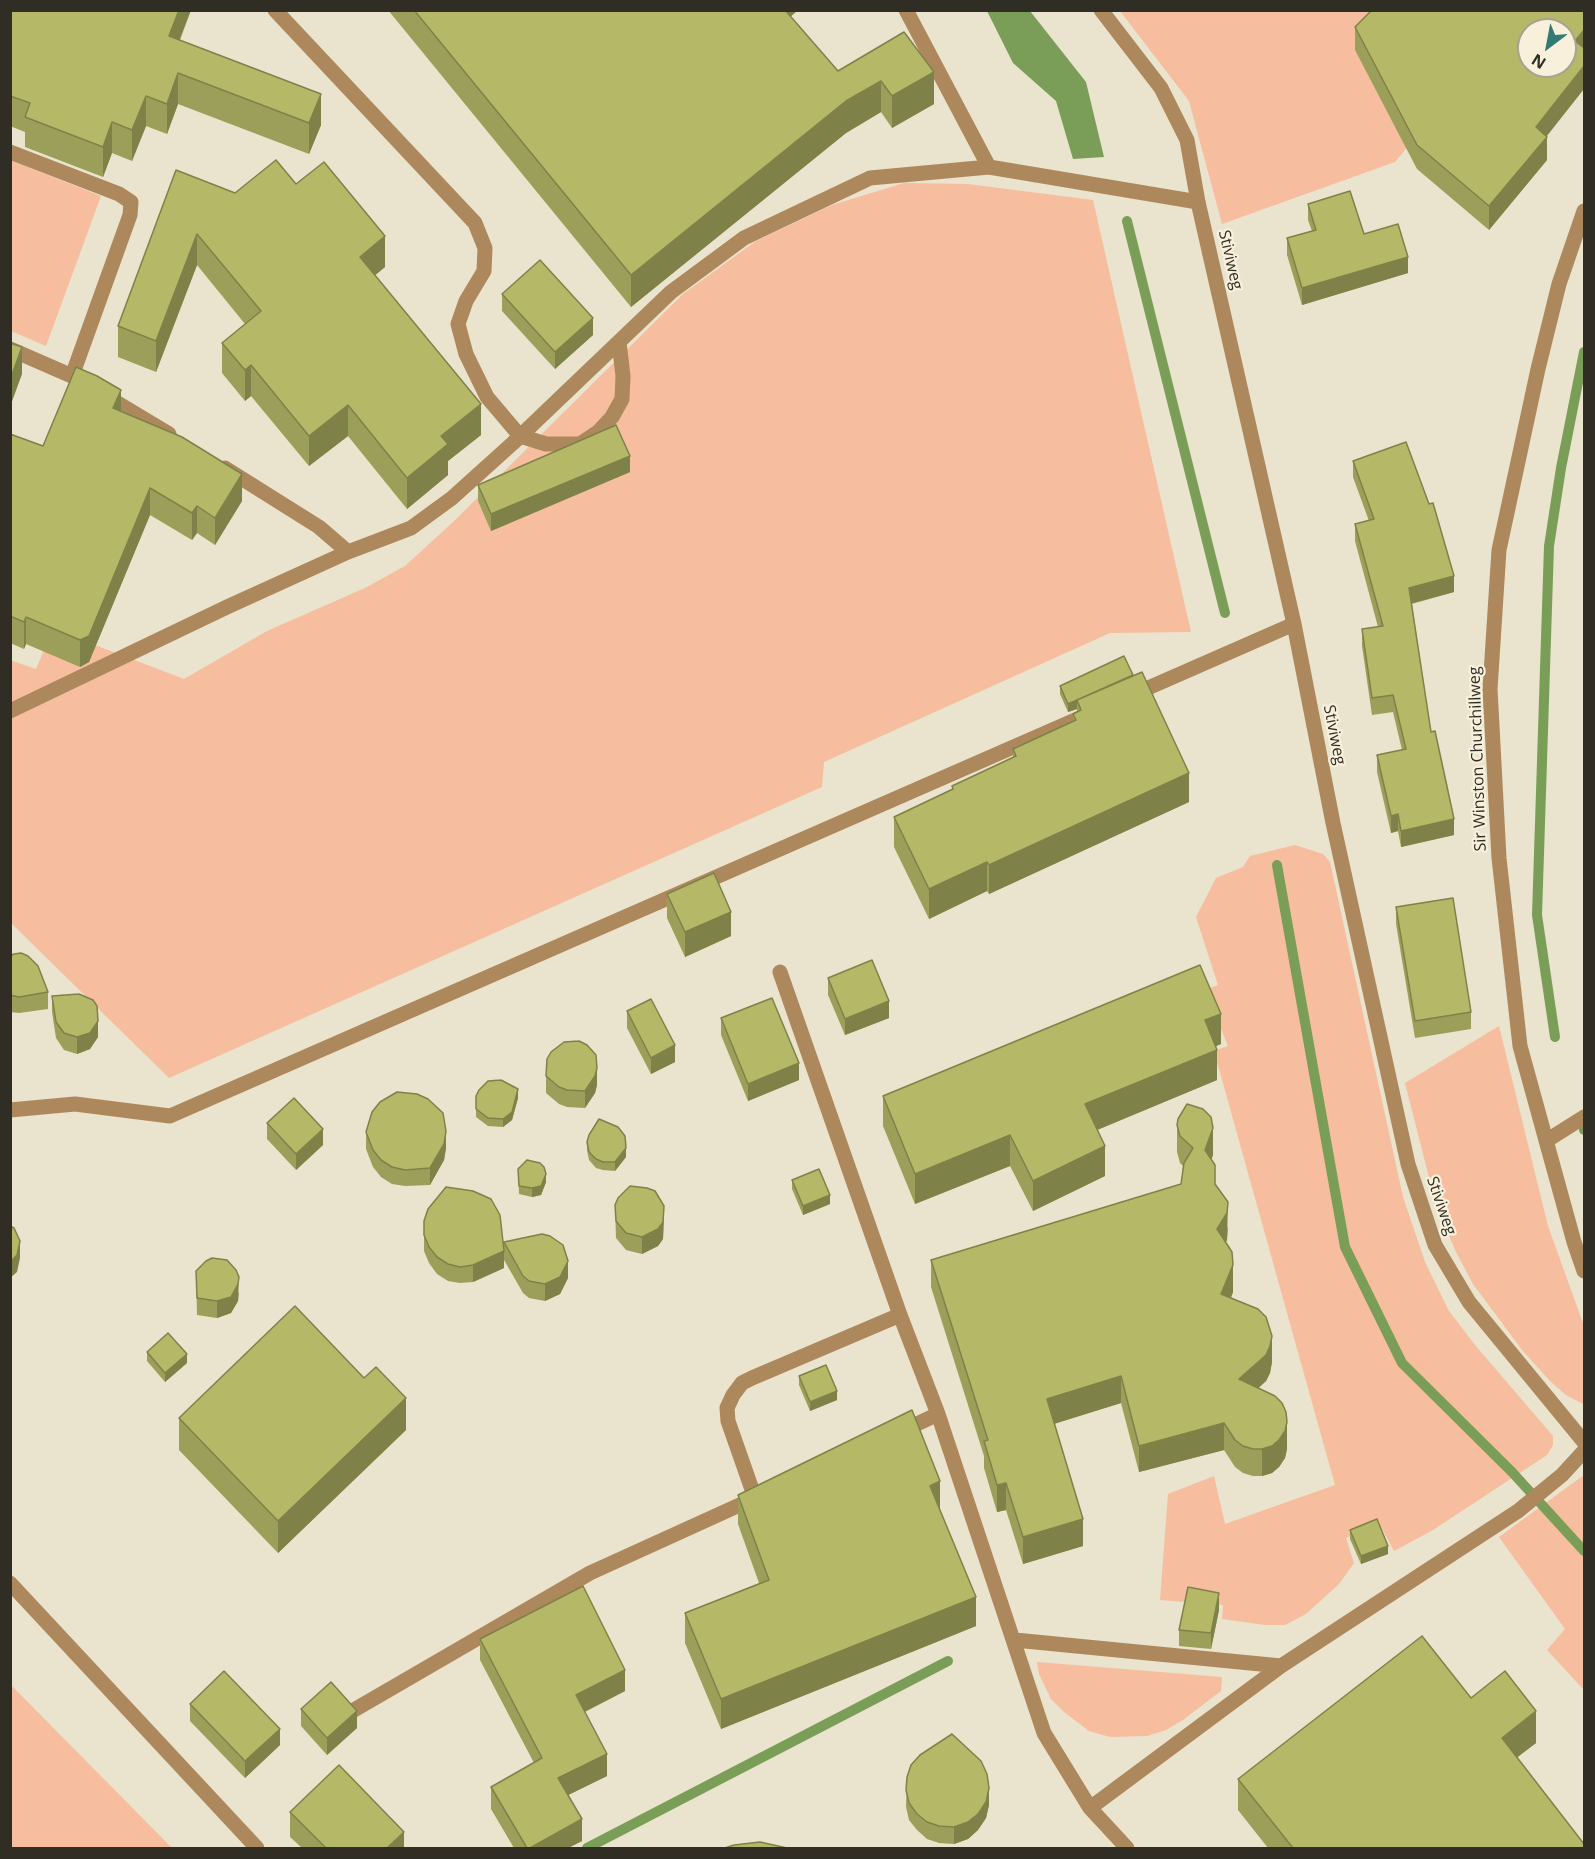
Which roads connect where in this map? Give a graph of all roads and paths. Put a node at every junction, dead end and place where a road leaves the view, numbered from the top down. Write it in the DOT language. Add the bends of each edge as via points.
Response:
graph roads {
  1 [pos="275,10"];
  2 [pos="906,10"];
  3 [pos="1101,10"];
  4 [pos="10,152"];
  5 [pos="989,167"];
  6 [pos="1198,202"];
  7 [pos="1584,211"];
  8 [pos="619,342"];
  9 [pos="10,349"];
  10 [pos="72,376"];
  11 [pos="520,436"];
  12 [pos="184,443"];
  13 [pos="214,461"];
  14 [pos="348,552"];
  15 [pos="1294,624"];
  16 [pos="10,711"];
  17 [pos="780,972"];
  18 [pos="10,1110"];
  19 [pos="1584,1117"];
  20 [pos="1546,1141"];
  21 [pos="1584,1271"];
  22 [pos="900,1315"];
  23 [pos="938,1414"];
  24 [pos="884,1439"];
  25 [pos="1584,1442"];
  26 [pos="1584,1451"];
  27 [pos="10,1583"];
  28 [pos="1015,1640"];
  29 [pos="1281,1666"];
  30 [pos="354,1710"];
  31 [pos="1090,1808"];
  32 [pos="257,1848"];
  33 [pos="1127,1848"];
  1 -- 11 [label="street" via="474,223 485,248 484,271 458,324 466,354 487,396"];
  2 -- 5 [label="street"];
  3 -- 6 [label="street, Stiviweg" via="1161,88 1187,140"];
  4 -- 10 [label="street" via="131,202 130,215"];
  5 -- 6 [label="street"];
  5 -- 8 [label="street" via="870,178 803,208 744,238 671,292"];
  6 -- 15 [label="street, Stiviweg"];
  7 -- 20 [label="street, Sir Winston Churchillweg" via="1559,284 1499,550 1490,689 1499,858 1520,1046"];
  8 -- 11 [label="street"];
  8 -- 11 [label="street" via="622,399 598,432 580,444 546,444"];
  9 -- 10 [label="street"];
  10 -- 12 [label="street"];
  11 -- 14 [label="street" via="452,498 411,528"];
  13 -- 14 [label="street" via="319,527"];
  14 -- 16 [label="street"];
  15 -- 18 [label="street" via="170,1116 75,1104"];
  15 -- 25 [label="street, Stiviweg" via="1335,834 1408,1164 1435,1245 1469,1302"];
  17 -- 22 [label="street"];
  19 -- 20 [label="street"];
  20 -- 21 [label="street, Sir Winston Churchillweg"];
  22 -- 23 [label="street"];
  22 -- 30 [label="street" via="742,1383 727,1408 728,1421 760,1495 590,1573"];
  23 -- 24 [label="street"];
  23 -- 28 [label="street"];
  26 -- 29 [label="street" via="1518,1511"];
  27 -- 32 [label="street"];
  28 -- 29 [label="street"];
  28 -- 31 [label="street" via="1044,1732"];
  29 -- 31 [label="street"];
  31 -- 33 [label="street"];
}
